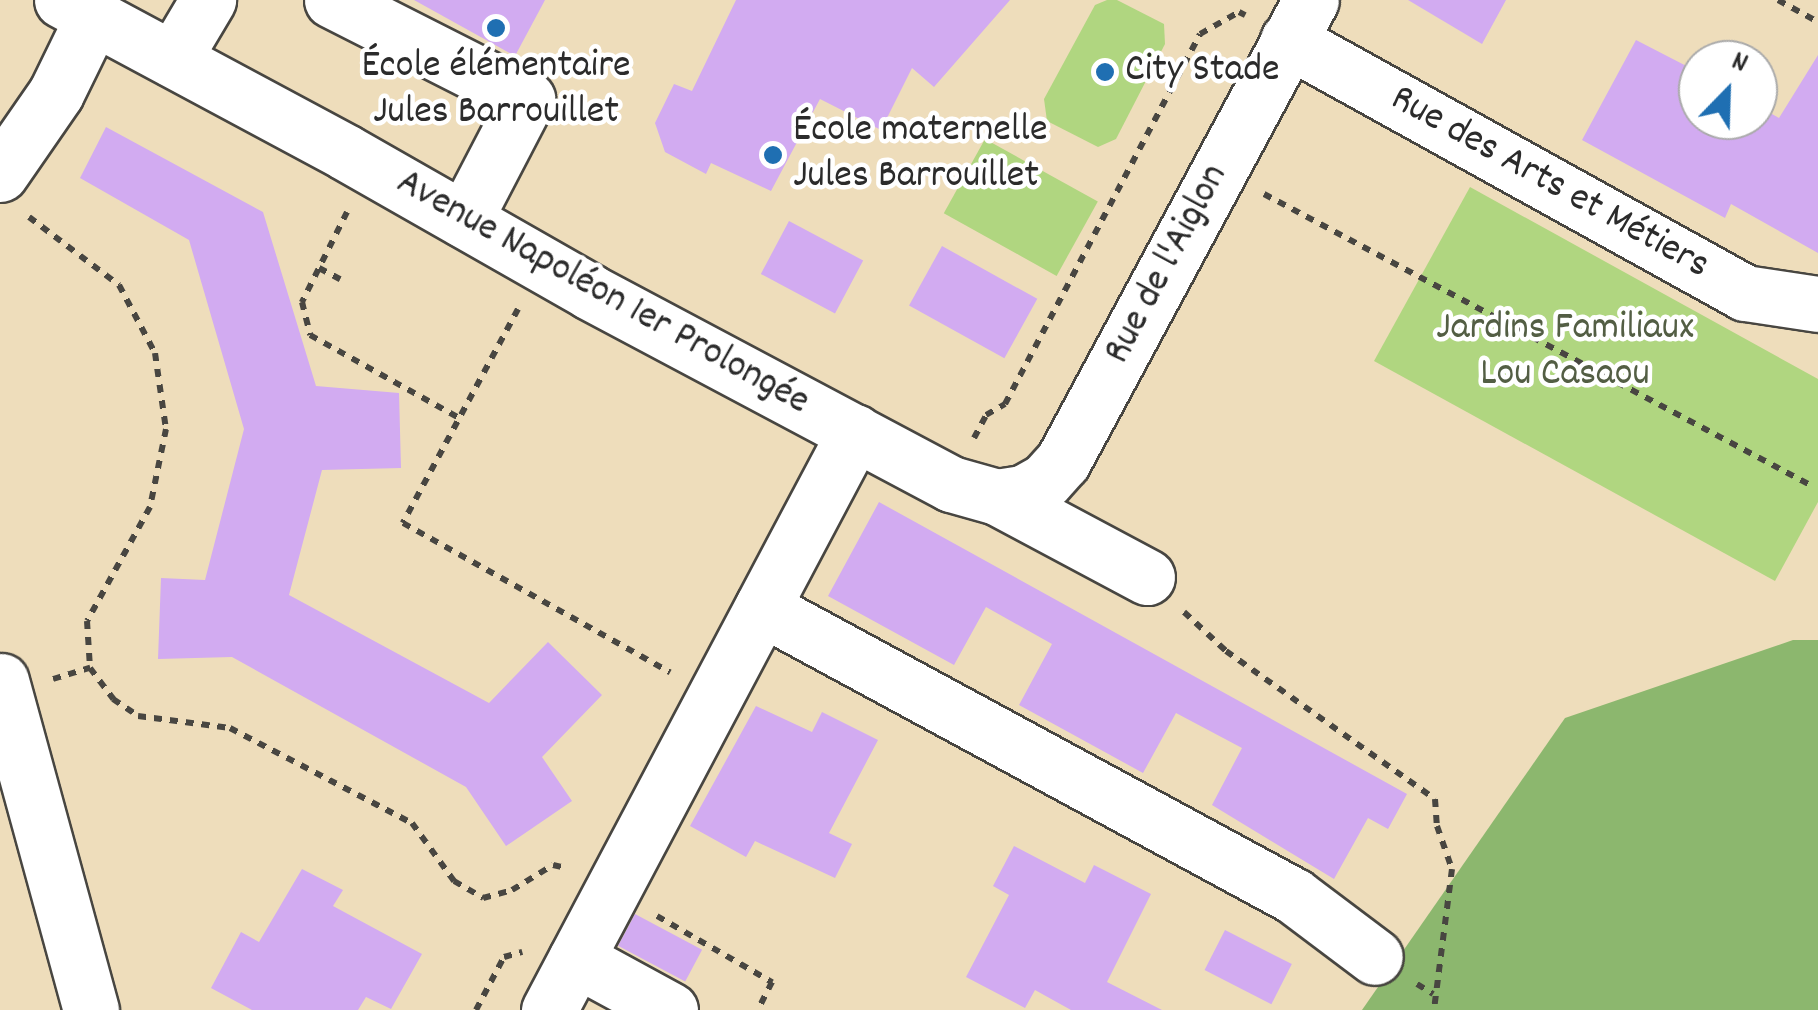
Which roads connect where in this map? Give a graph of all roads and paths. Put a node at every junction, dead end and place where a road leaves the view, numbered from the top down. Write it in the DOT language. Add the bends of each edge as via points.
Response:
graph roads {
  1 [pos="208,0"];
  2 [pos="332,0"];
  3 [pos="1778,0"];
  4 [pos="77,8"];
  5 [pos="1299,20"];
  6 [pos="1818,22"];
  7 [pos="172,60"];
  8 [pos="371,167"];
  9 [pos="1219,170"];
  10 [pos="9,193"];
  11 [pos="464,220"];
  12 [pos="542,264"];
  13 [pos="320,268"];
  14 [pos="340,279"];
  15 [pos="1818,304"];
  16 [pos="460,418"];
  17 [pos="855,432"];
  18 [pos="1814,488"];
  19 [pos="974,490"];
  20 [pos="1146,577"];
  21 [pos="762,608"];
  22 [pos="682,679"];
  23 [pos="1,681"];
  24 [pos="612,890"];
  25 [pos="1375,957"];
  26 [pos="576,958"];
  27 [pos="91,1010"];
  28 [pos="550,1010"];
  29 [pos="670,1010"];
  30 [pos="758,1010"];
  31 [pos="1434,1010"];
  1 -- 7 [label="street"];
  2 -- 11 [label="street" via="527,100"];
  3 -- 6 [label="path"];
  4 -- 7 [label="street, Avenue Napoléon 1er Prolongée"];
  4 -- 10 [label="street" via="56,92"];
  5 -- 9 [label="street, Rue de l'Aiglon"];
  5 -- 15 [label="street, Rue des Arts et Métiers" via="1744,292"];
  5 -- 19 [label="path" via="1239,12 1200,34 1004,404 986,415"];
  7 -- 8 [label="street, Avenue Napoléon 1er Prolongée"];
  8 -- 11 [label="street, Avenue Napoléon 1er Prolongée"];
  8 -- 13 [label="path"];
  9 -- 18 [label="path"];
  9 -- 19 [label="street, Rue de l'Aiglon" via="1064,461 1034,488"];
  10 -- 24 [label="path" via="119,285 155,353 166,429 150,507 87,621 90,668 113,699 138,716 230,728 412,823 454,881 483,898 512,890 553,865 578,870"];
  11 -- 12 [label="street, Avenue Napoléon 1er Prolongée"];
  12 -- 16 [label="path"];
  12 -- 17 [label="street, Avenue Napoléon 1er Prolongée"];
  13 -- 14 [label="path"];
  13 -- 16 [label="path" via="302,302 310,335"];
  16 -- 22 [label="path" via="403,522"];
  17 -- 19 [label="street, Avenue Napoléon 1er Prolongée"];
  17 -- 21 [label="street"];
  19 -- 20 [label="street, Avenue Napoléon 1er Prolongée"];
  20 -- 31 [label="path" via="1226,651 1434,799 1452,869"];
  21 -- 24 [label="street"];
  21 -- 25 [label="street" via="1294,896"];
  23 -- 27 [label="street"];
  24 -- 26 [label="street"];
  24 -- 30 [label="path" via="772,982"];
  26 -- 28 [label="street"];
  26 -- 29 [label="street"];
}
